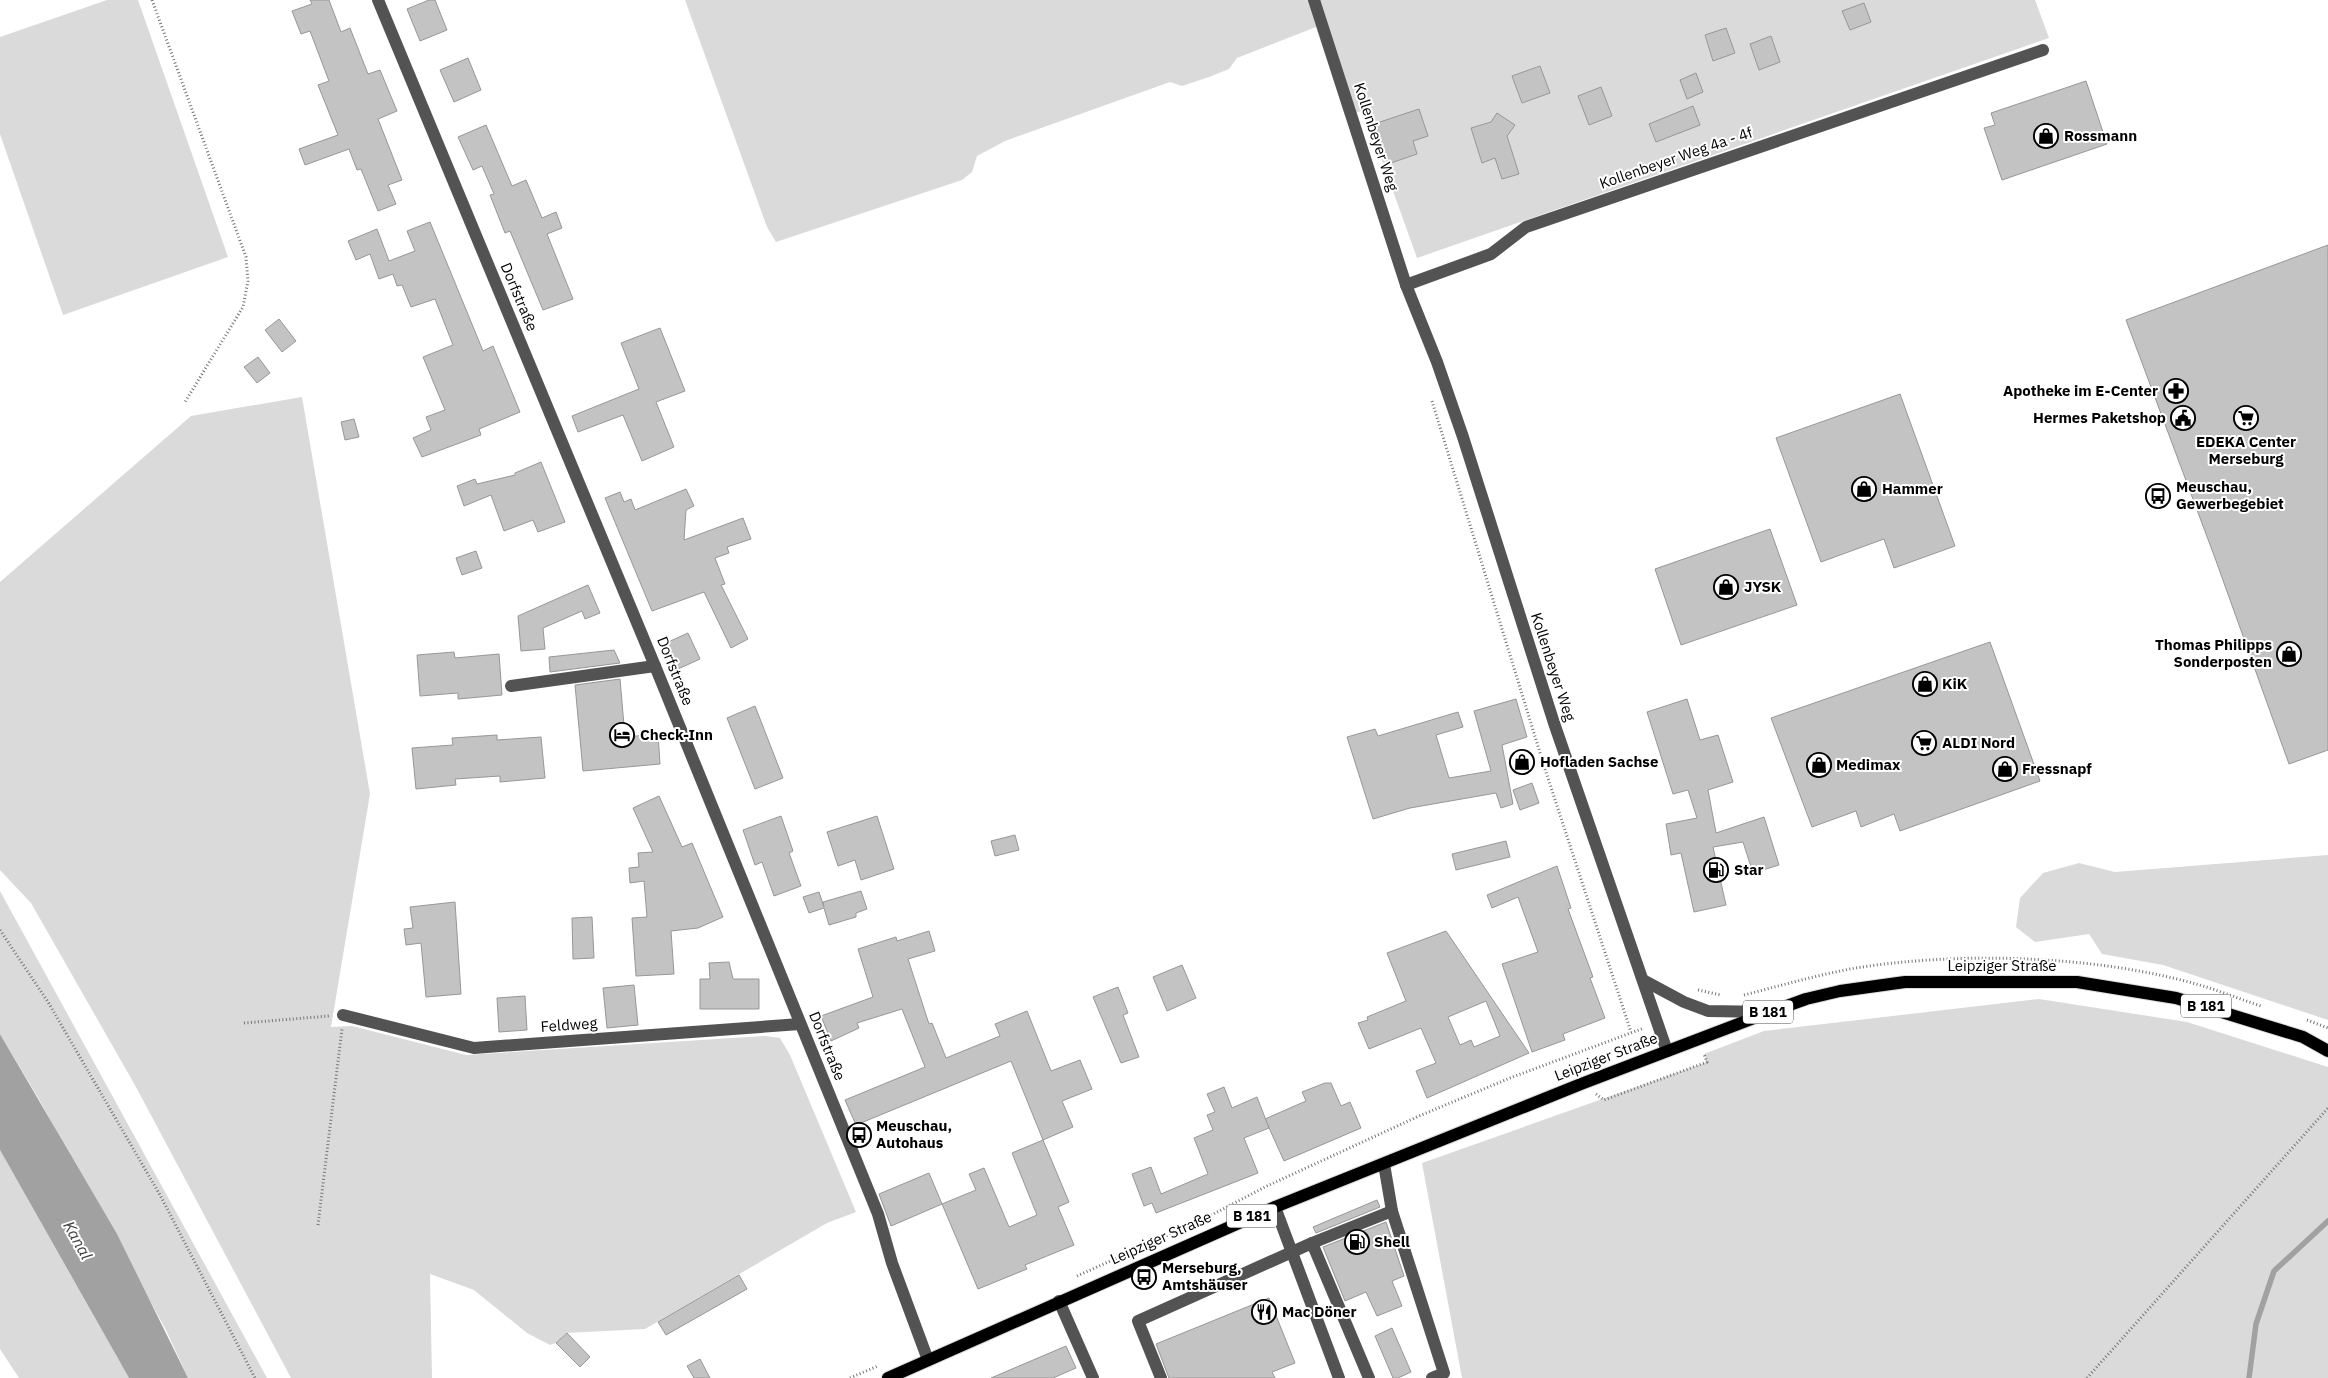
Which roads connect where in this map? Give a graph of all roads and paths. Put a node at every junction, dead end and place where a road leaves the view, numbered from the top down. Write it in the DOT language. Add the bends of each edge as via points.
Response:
graph roads {
  1 [pos="152,0"];
  2 [pos="378,0"];
  3 [pos="1314,0"];
  4 [pos="2043,50"];
  5 [pos="1406,285"];
  6 [pos="1430,395"];
  7 [pos="185,402"];
  8 [pos="655,666"];
  9 [pos="511,686"];
  10 [pos="0,930"];
  11 [pos="1643,980"];
  12 [pos="1770,1012"];
  13 [pos="344,1015"];
  14 [pos="1657,1022"];
  15 [pos="244,1024"];
  16 [pos="800,1024"];
  17 [pos="1630,1032"];
  18 [pos="2328,1050"];
  19 [pos="1667,1051"];
  20 [pos="2328,1108"];
  21 [pos="1384,1164"];
  22 [pos="1274,1207"];
  23 [pos="1392,1211"];
  24 [pos="318,1225"];
  25 [pos="1312,1243"];
  26 [pos="1292,1251"];
  27 [pos="1072,1278"];
  28 [pos="1058,1301"];
  29 [pos="928,1360"];
  30 [pos="886,1362"];
  31 [pos="255,1378"];
  32 [pos="850,1378"];
  33 [pos="888,1378"];
  34 [pos="1093,1378"];
  35 [pos="1161,1378"];
  36 [pos="1339,1378"];
  37 [pos="1369,1378"];
  38 [pos="1432,1378"];
  39 [pos="2087,1378"];
  1 -- 7 [label="path" via="246,257 248,281 243,307"];
  2 -- 8 [label="street, Dorfstraße"];
  3 -- 5 [label="street, Kollenbeyer Weg"];
  4 -- 5 [label="street, Kollenbeyer Weg 4a - 4f" via="1526,227 1491,254"];
  5 -- 11 [label="street, Kollenbeyer Weg" via="1437,362 1554,723"];
  6 -- 17 [label="path"];
  8 -- 9 [label="street"];
  8 -- 16 [label="street, Dorfstraße"];
  10 -- 31 [label="path" via="48,1002 160,1195"];
  11 -- 12 [label="street" via="1708,1011"];
  11 -- 14 [label="street, Kollenbeyer Weg"];
  12 -- 18 [label="main road, Leipziger Straße / B 181" via="1840,991 1904,982 2077,982 2176,998 2303,1037"];
  12 -- 19 [label="main road, Leipziger Straße / B 181"];
  13 -- 15 [label="path"];
  13 -- 16 [label="street, Feldweg" via="474,1048"];
  13 -- 24 [label="path"];
  14 -- 17 [label="path"];
  14 -- 19 [label="street, Kollenbeyer Weg"];
  16 -- 29 [label="street, Dorfstraße" via="878,1214 892,1263"];
  17 -- 27 [label="path" via="1419,1116"];
  19 -- 21 [label="main road, Leipziger Straße / B 181"];
  20 -- 39 [label="path"];
  21 -- 22 [label="main road, Leipziger Straße / B 181"];
  21 -- 23 [label="street"];
  22 -- 26 [label="street"];
  22 -- 28 [label="main road, Leipziger Straße / B 181"];
  23 -- 25 [label="street"];
  23 -- 38 [label="street" via="1444,1373"];
  25 -- 26 [label="street"];
  25 -- 37 [label="street"];
  26 -- 35 [label="street" via="1138,1321"];
  26 -- 36 [label="street"];
  28 -- 29 [label="main road, Leipziger Straße / B 181"];
  28 -- 34 [label="street"];
  29 -- 33 [label="main road, B 181"];
  30 -- 32 [label="path"];
}
